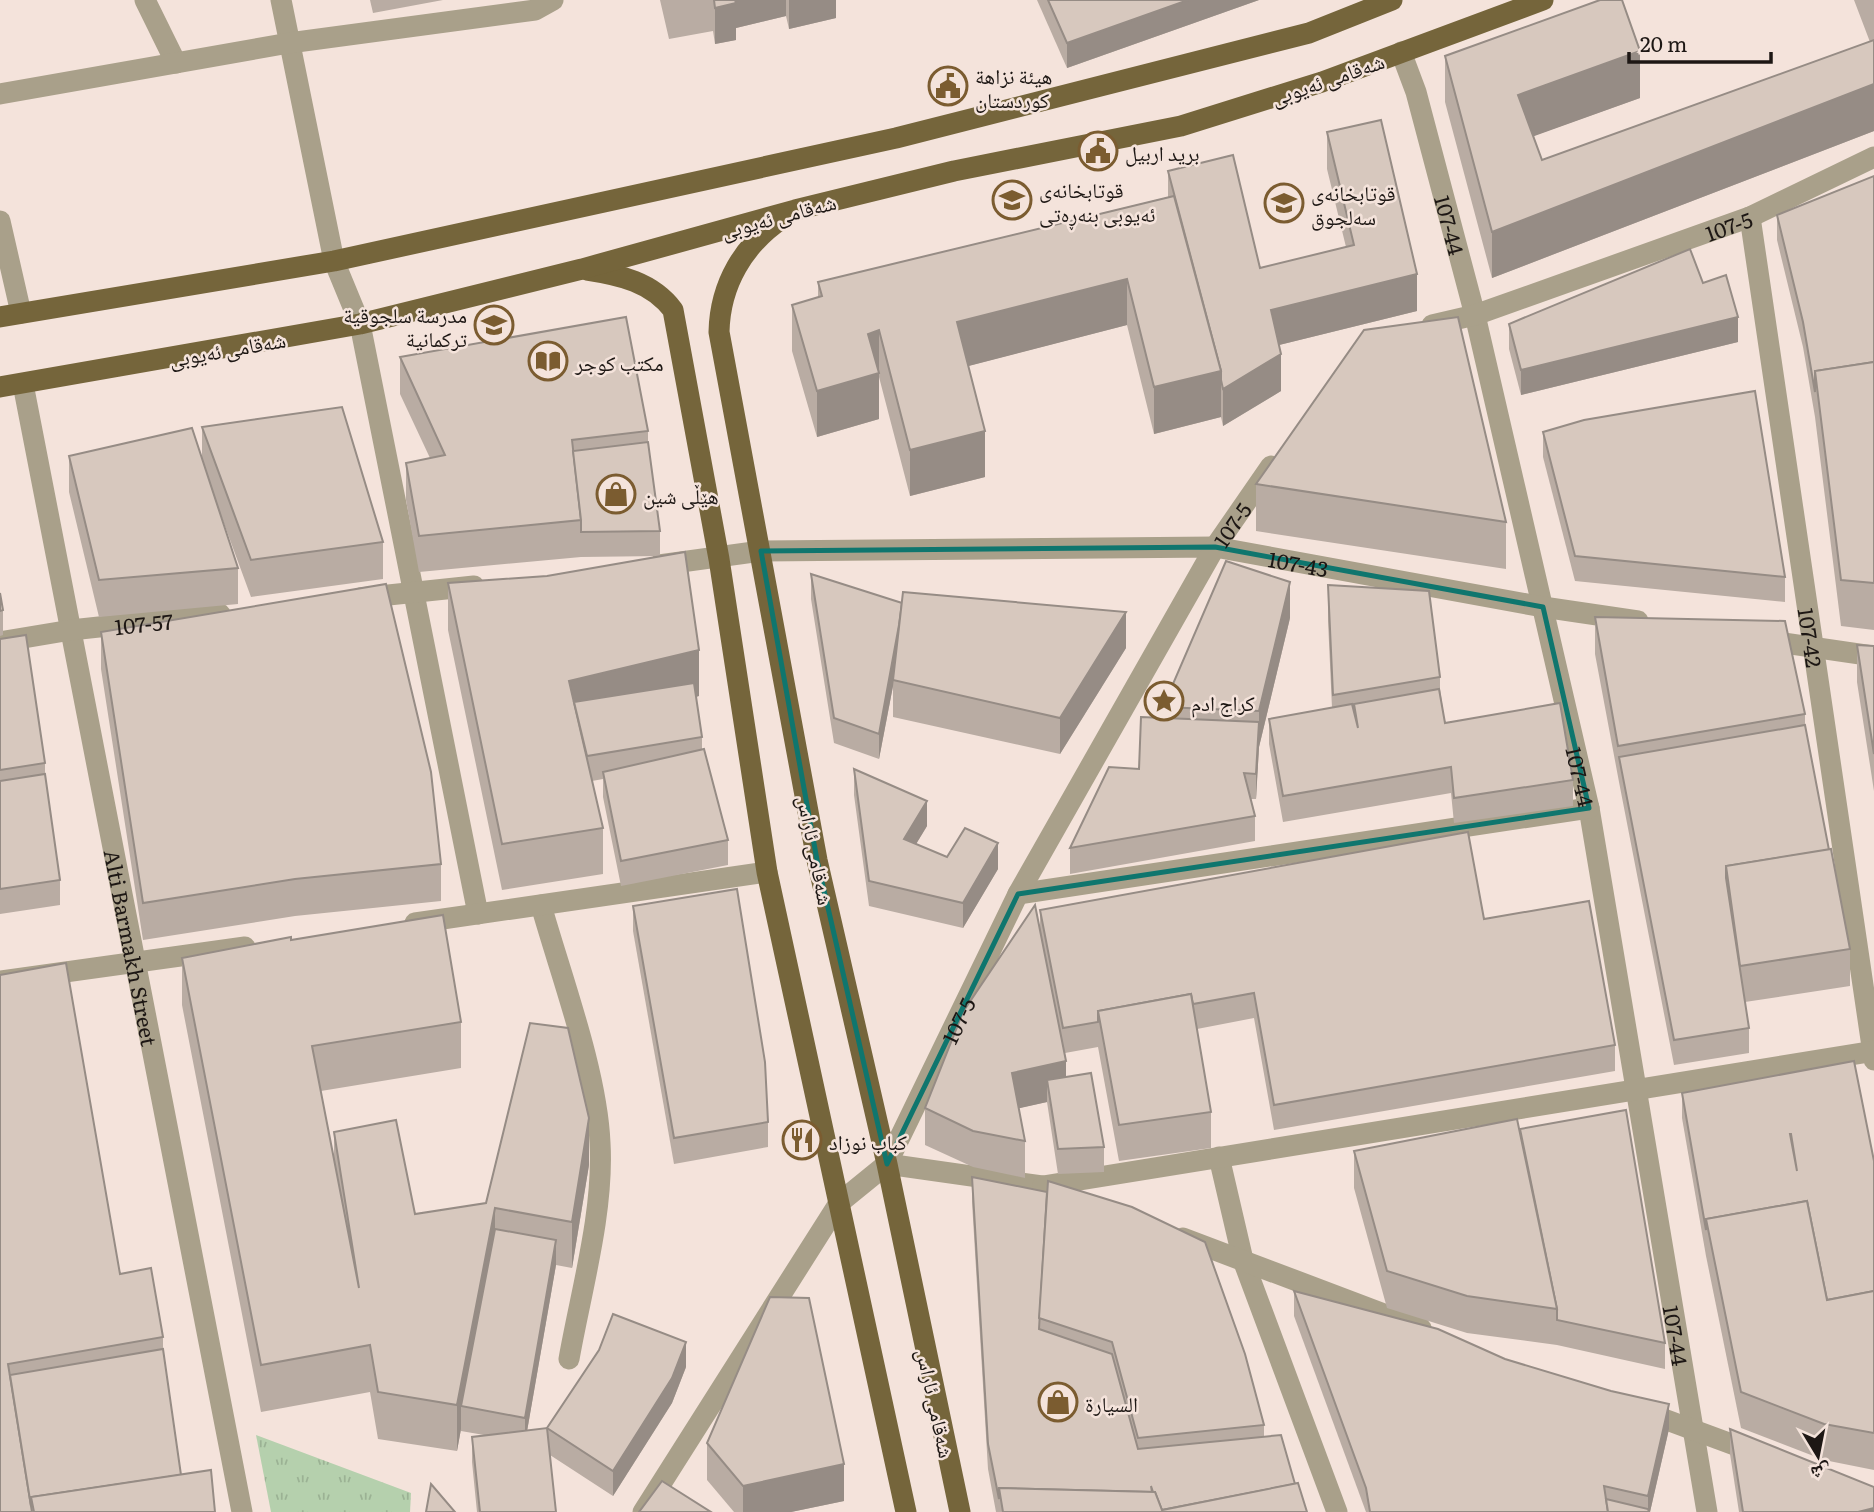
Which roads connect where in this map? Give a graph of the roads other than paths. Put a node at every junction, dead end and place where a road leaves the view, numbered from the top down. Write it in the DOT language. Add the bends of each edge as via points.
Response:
graph roads {
  1 [pos="145,0"];
  2 [pos="281,0"];
  3 [pos="553,0"];
  4 [pos="1392,0"];
  5 [pos="1544,0"];
  6 [pos="289,43"];
  7 [pos="1401,52"];
  8 [pos="176,63"];
  9 [pos="0,94"];
  10 [pos="1874,157"];
  11 [pos="795,210"];
  12 [pos="1750,217"];
  13 [pos="0,221"];
  14 [pos="334,261"];
  15 [pos="582,269"];
  16 [pos="21,313"];
  17 [pos="1475,315"];
  18 [pos="0,317"];
  19 [pos="360,324"];
  20 [pos="1415,330"];
  21 [pos="23,384"];
  22 [pos="0,387"];
  23 [pos="1284,447"];
  24 [pos="1215,547"];
  25 [pos="761,551"];
  26 [pos="719,559"];
  27 [pos="635,568"];
  28 [pos="497,583"];
  29 [pos="414,593"];
  30 [pos="345,600"];
  31 [pos="1544,607"];
  32 [pos="235,612"];
  33 [pos="1665,625"];
  34 [pos="71,630"];
  35 [pos="1746,637"];
  36 [pos="0,642"];
  37 [pos="1814,647"];
  38 [pos="1874,656"];
  39 [pos="1588,808"];
  40 [pos="767,873"];
  41 [pos="1018,894"];
  42 [pos="541,905"];
  43 [pos="478,914"];
  44 [pos="396,926"];
  45 [pos="272,943"];
  46 [pos="135,963"];
  47 [pos="0,981"];
  48 [pos="1874,1054"];
  49 [pos="1638,1087"];
  50 [pos="1219,1157"];
  51 [pos="887,1164"];
  52 [pos="1042,1186"];
  53 [pos="839,1203"];
  54 [pos="1092,1205"];
  55 [pos="1167,1233"];
  56 [pos="1243,1260"];
  57 [pos="1436,1333"];
  58 [pos="569,1359"];
  59 [pos="1629,1406"];
  60 [pos="1693,1430"];
  61 [pos="1771,1458"];
  62 [pos="242,1512"];
  63 [pos="643,1512"];
  64 [pos="906,1512"];
  65 [pos="960,1512"];
  66 [pos="1337,1512"];
  67 [pos="1707,1512"];
  1 -- 8 [label="street"];
  2 -- 6 [label="street"];
  3 -- 6 [label="street" via="535,9"];
  4 -- 14 [label="main road" via="1309,33 896,138"];
  5 -- 7 [label="main road, شەقامی ئەیوبی"];
  6 -- 8 [label="street"];
  6 -- 14 [label="street"];
  7 -- 11 [label="main road, شەقامی ئەیوبی" via="1181,126 954,171"];
  7 -- 17 [label="street, 107-44" via="1416,92"];
  8 -- 9 [label="street"];
  10 -- 12 [label="street, 107-5"];
  11 -- 15 [label="main road, شەقامی ئەیوبی"];
  11 -- 25 [label="main road, شەقامی ئاراس" via="747,251 728,282 719,316"];
  12 -- 17 [label="street, 107-5"];
  12 -- 37 [label="street, 107-42"];
  13 -- 16 [label="street"];
  14 -- 16 [label="main road"];
  14 -- 19 [label="street"];
  15 -- 19 [label="main road, شەقامی ئەیوبی"];
  15 -- 26 [label="main road" via="638,282 664,298 673,310"];
  16 -- 18 [label="main road"];
  17 -- 20 [label="street, 107-5"];
  17 -- 31 [label="street, 107-44"];
  19 -- 21 [label="main road, شەقامی ئەیوبی"];
  19 -- 29 [label="street"];
  21 -- 22 [label="main road, شەقامی ئەیوبی"];
  21 -- 34 [label="street, Alti Barmakh Street"];
  23 -- 24 [label="street, 107-5"];
  24 -- 25 [label="street, 107-43"];
  24 -- 31 [label="street, 107-43"];
  24 -- 41 [label="street, 107-5"];
  25 -- 26 [label="street, 107-43"];
  25 -- 51 [label="main road, شەقامی ئاراس" via="817,860"];
  26 -- 27 [label="street"];
  26 -- 40 [label="main road"];
  28 -- 29 [label="street"];
  29 -- 30 [label="street"];
  29 -- 43 [label="street"];
  31 -- 33 [label="street, 107-43"];
  31 -- 39 [label="street, 107-44"];
  32 -- 34 [label="street, 107-57"];
  34 -- 36 [label="street, 107-57"];
  34 -- 46 [label="street, Alti Barmakh Street"];
  35 -- 37 [label="street"];
  37 -- 38 [label="street"];
  37 -- 48 [label="street, 107-42"];
  39 -- 41 [label="street"];
  39 -- 49 [label="street, 107-44"];
  40 -- 42 [label="street"];
  40 -- 53 [label="main road"];
  41 -- 51 [label="street, 107-5"];
  42 -- 43 [label="street"];
  42 -- 58 [label="street" via="591,1084 600,1143 597,1200"];
  43 -- 44 [label="street"];
  45 -- 46 [label="street"];
  46 -- 47 [label="street"];
  46 -- 62 [label="street, Alti Barmakh Street"];
  48 -- 49 [label="street"];
  49 -- 50 [label="street"];
  49 -- 60 [label="street, 107-44"];
  50 -- 52 [label="street"];
  50 -- 56 [label="street"];
  51 -- 52 [label="street"];
  51 -- 53 [label="street"];
  51 -- 65 [label="main road, شەقامی ئاراس"];
  52 -- 54 [label="street"];
  53 -- 63 [label="street"];
  53 -- 64 [label="main road"];
  55 -- 56 [label="street"];
  56 -- 57 [label="street"];
  56 -- 66 [label="street"];
  59 -- 60 [label="street"];
  60 -- 61 [label="street"];
  60 -- 67 [label="street, 107-44"];
}
